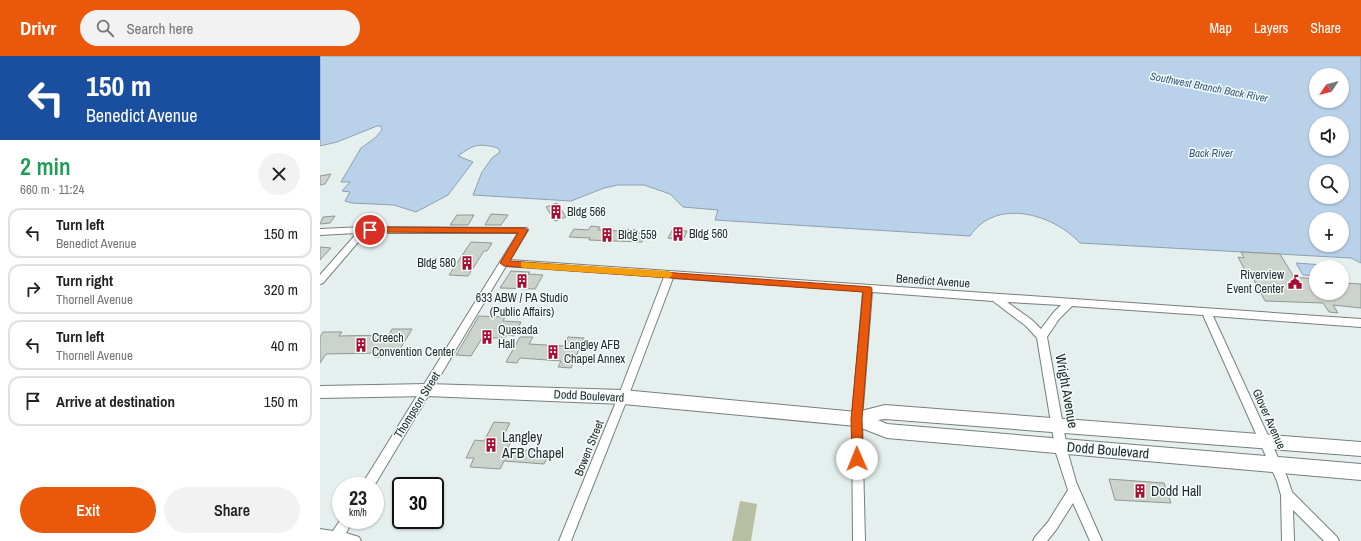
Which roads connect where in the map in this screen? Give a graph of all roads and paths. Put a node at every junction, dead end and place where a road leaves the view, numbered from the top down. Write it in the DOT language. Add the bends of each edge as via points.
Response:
graph roads {
  1 [pos="364,230"];
  2 [pos="320,232"];
  3 [pos="504,263"];
  4 [pos="670,274"];
  5 [pos="320,281"];
  6 [pos="868,289"];
  7 [pos="996,297"];
  8 [pos="1070,303"];
  9 [pos="1206,312"];
  10 [pos="1361,323"];
  11 [pos="1042,336"];
  12 [pos="426,390"];
  13 [pos="320,392"];
  14 [pos="623,398"];
  15 [pos="857,419"];
  16 [pos="1058,425"];
  17 [pos="1265,442"];
  18 [pos="1061,446"];
  19 [pos="1361,449"];
  20 [pos="1275,464"];
  21 [pos="1361,472"];
  22 [pos="373,477"];
  23 [pos="1074,491"];
  24 [pos="1287,495"];
  25 [pos="341,529"];
  26 [pos="320,535"];
  27 [pos="335,539"];
  28 [pos="354,541"];
  29 [pos="565,541"];
  30 [pos="859,541"];
  31 [pos="1039,541"];
  32 [pos="1096,541"];
  33 [pos="1288,541"];
  34 [pos="1333,541"];
  1 -- 2 [label="street"];
  1 -- 3 [label="street, Thompson Street" via="524,230"];
  1 -- 5 [label="street"];
  3 -- 4 [label="street, Benedict Avenue"];
  3 -- 12 [label="street, Thompson Street"];
  4 -- 6 [label="street, Benedict Avenue"];
  4 -- 14 [label="street, Bowen Street"];
  6 -- 7 [label="street, Benedict Avenue"];
  6 -- 15 [label="street"];
  7 -- 8 [label="street, Benedict Avenue"];
  7 -- 11 [label="street"];
  8 -- 9 [label="street, Benedict Avenue"];
  8 -- 11 [label="street" via="1051,322"];
  9 -- 10 [label="street, Benedict Avenue"];
  9 -- 17 [label="street, Glover Avenue"];
  11 -- 16 [label="street, Wright Avenue"];
  12 -- 13 [label="street, Dodd Boulevard"];
  12 -- 14 [label="street, Dodd Boulevard"];
  12 -- 22 [label="street, Thompson Street"];
  14 -- 15 [label="street, Dodd Boulevard"];
  14 -- 29 [label="street, Bowen Street"];
  15 -- 16 [label="street, Dodd Boulevard" via="885,412"];
  15 -- 18 [label="street, Dodd Boulevard" via="887,431"];
  15 -- 30 [label="street"];
  16 -- 17 [label="street, Dodd Boulevard"];
  16 -- 18 [label="street, Wright Avenue"];
  17 -- 19 [label="street, Dodd Boulevard"];
  17 -- 20 [label="street, Glover Avenue"];
  18 -- 20 [label="street, Dodd Boulevard"];
  18 -- 23 [label="street, Wright Avenue"];
  20 -- 21 [label="street, Dodd Boulevard"];
  20 -- 24 [label="street, Glover Avenue"];
  23 -- 31 [label="street" via="1052,526"];
  23 -- 32 [label="street, Wright Avenue"];
  24 -- 33 [label="street, Glover Avenue"];
  24 -- 34 [label="street"];
  25 -- 27 [label="street"];
  26 -- 27 [label="street"];
  27 -- 28 [label="street"];
}
